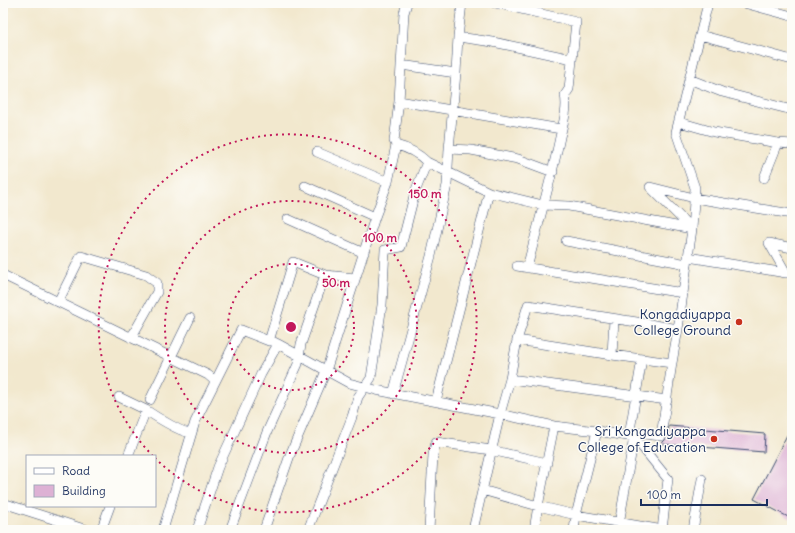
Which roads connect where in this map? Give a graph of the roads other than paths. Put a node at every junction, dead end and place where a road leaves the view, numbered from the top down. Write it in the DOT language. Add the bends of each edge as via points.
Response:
graph roads {
  1 [pos="406,3"];
  2 [pos="462,3"];
  3 [pos="495,3"];
  4 [pos="708,3"];
  5 [pos="744,3"];
  6 [pos="792,16"];
  7 [pos="700,35"];
  8 [pos="458,37"];
  9 [pos="572,59"];
  10 [pos="792,60"];
  11 [pos="401,65"];
  12 [pos="456,73"];
  13 [pos="689,79"];
  14 [pos="399,100"];
  15 [pos="452,110"];
  16 [pos="792,110"];
  17 [pos="679,122"];
  18 [pos="562,129"];
  19 [pos="778,143"];
  20 [pos="792,144"];
  21 [pos="396,145"];
  22 [pos="449,149"];
  23 [pos="317,152"];
  24 [pos="427,162"];
  25 [pos="448,172"];
  26 [pos="553,172"];
  27 [pos="764,178"];
  28 [pos="388,182"];
  29 [pos="305,186"];
  30 [pos="489,192"];
  31 [pos="694,198"];
  32 [pos="543,205"];
  33 [pos="792,214"];
  34 [pos="375,217"];
  35 [pos="288,219"];
  36 [pos="692,229"];
  37 [pos="566,241"];
  38 [pos="792,248"];
  39 [pos="364,253"];
  40 [pos="688,261"];
  41 [pos="517,266"];
  42 [pos="527,268"];
  43 [pos="3,275"];
  44 [pos="325,275"];
  45 [pos="355,278"];
  46 [pos="683,293"];
  47 [pos="58,302"];
  48 [pos="190,318"];
  49 [pos="614,319"];
  50 [pos="678,329"];
  51 [pos="131,338"];
  52 [pos="517,340"];
  53 [pos="269,341"];
  54 [pos="278,344"];
  55 [pos="299,355"];
  56 [pos="612,355"];
  57 [pos="171,358"];
  58 [pos="642,359"];
  59 [pos="672,363"];
  60 [pos="326,370"];
  61 [pos="510,379"];
  62 [pos="215,381"];
  63 [pos="365,387"];
  64 [pos="393,394"];
  65 [pos="119,396"];
  66 [pos="635,396"];
  67 [pos="150,400"];
  68 [pos="667,400"];
  69 [pos="436,401"];
  70 [pos="146,410"];
  71 [pos="500,414"];
  72 [pos="554,426"];
  73 [pos="193,429"];
  74 [pos="597,431"];
  75 [pos="632,436"];
  76 [pos="491,450"];
  77 [pos="128,455"];
  78 [pos="547,463"];
  79 [pos="702,479"];
  80 [pos="482,490"];
  81 [pos="3,503"];
  82 [pos="538,506"];
  83 [pos="110,507"];
  84 [pos="576,515"];
  85 [pos="619,526"];
  86 [pos="87,530"];
  87 [pos="99,530"];
  88 [pos="163,530"];
  89 [pos="197,530"];
  90 [pos="230,530"];
  91 [pos="264,530"];
  92 [pos="308,530"];
  93 [pos="429,530"];
  94 [pos="473,530"];
  95 [pos="534,530"];
  96 [pos="574,530"];
  97 [pos="658,530"];
  98 [pos="693,530"];
  1 -- 11 [label="street"];
  2 -- 8 [label="street"];
  3 -- 9 [label="street" via="576,22"];
  4 -- 7 [label="street"];
  5 -- 6 [label="street"];
  7 -- 10 [label="street"];
  7 -- 13 [label="street"];
  8 -- 9 [label="street"];
  8 -- 12 [label="street"];
  9 -- 18 [label="street"];
  11 -- 12 [label="street"];
  11 -- 14 [label="street"];
  12 -- 15 [label="street"];
  13 -- 16 [label="street" via="722,92"];
  13 -- 17 [label="street"];
  14 -- 15 [label="street"];
  14 -- 21 [label="street" via="394,141"];
  15 -- 18 [label="street"];
  15 -- 22 [label="street"];
  17 -- 19 [label="street" via="714,132"];
  17 -- 31 [label="street" via="676,132 696,188"];
  18 -- 26 [label="street"];
  19 -- 20 [label="street"];
  19 -- 27 [label="street"];
  21 -- 24 [label="street" via="421,156"];
  21 -- 28 [label="street"];
  22 -- 25 [label="street"];
  22 -- 26 [label="street" via="518,158"];
  23 -- 28 [label="street"];
  24 -- 25 [label="street"];
  24 -- 63 [label="street" via="414,192 401,247 385,250 382,305 371,378"];
  25 -- 30 [label="street"];
  25 -- 64 [label="street" via="448,185 431,256"];
  26 -- 32 [label="street"];
  28 -- 34 [label="street"];
  29 -- 34 [label="street"];
  30 -- 32 [label="street"];
  30 -- 69 [label="street"];
  31 -- 33 [label="street"];
  31 -- 36 [label="street"];
  31 -- 36 [label="street" via="650,187"];
  32 -- 36 [label="street" via="569,206"];
  32 -- 42 [label="street"];
  34 -- 39 [label="street"];
  35 -- 39 [label="street"];
  36 -- 40 [label="street"];
  37 -- 40 [label="street"];
  38 -- 40 [label="street" via="769,243 786,273"];
  39 -- 45 [label="street"];
  40 -- 46 [label="street"];
  41 -- 42 [label="street"];
  42 -- 46 [label="street"];
  43 -- 47 [label="street"];
  44 -- 45 [label="street"];
  44 -- 53 [label="street" via="292,262"];
  44 -- 55 [label="street"];
  45 -- 60 [label="street"];
  46 -- 50 [label="street"];
  47 -- 51 [label="street"];
  47 -- 51 [label="street" via="81,256 146,275 157,283 157,292"];
  48 -- 57 [label="street"];
  49 -- 50 [label="street"];
  49 -- 52 [label="street" via="528,305"];
  49 -- 56 [label="street"];
  50 -- 59 [label="street"];
  51 -- 57 [label="street"];
  52 -- 56 [label="street"];
  52 -- 61 [label="street"];
  53 -- 54 [label="street"];
  53 -- 62 [label="street" via="241,330"];
  54 -- 55 [label="street"];
  54 -- 89 [label="street" via="261,374 218,467"];
  55 -- 60 [label="street"];
  55 -- 90 [label="street" via="298,364 267,432"];
  56 -- 58 [label="street"];
  57 -- 62 [label="street" via="208,375"];
  57 -- 67 [label="street"];
  58 -- 59 [label="street"];
  58 -- 66 [label="street"];
  59 -- 68 [label="street"];
  60 -- 63 [label="street" via="349,383"];
  60 -- 91 [label="street" via="290,455"];
  61 -- 66 [label="street"];
  61 -- 71 [label="street"];
  62 -- 73 [label="street"];
  63 -- 64 [label="street"];
  63 -- 92 [label="street" via="358,397"];
  64 -- 69 [label="street"];
  65 -- 70 [label="street"];
  66 -- 68 [label="street"];
  66 -- 75 [label="street"];
  68 -- 75 [label="street" via="661,436 636,433"];
  69 -- 71 [label="street"];
  70 -- 73 [label="street" via="184,431 191,432"];
  70 -- 77 [label="street"];
  71 -- 72 [label="street"];
  71 -- 76 [label="street"];
  72 -- 74 [label="street"];
  72 -- 78 [label="street"];
  73 -- 88 [label="street"];
  74 -- 75 [label="street"];
  74 -- 84 [label="street"];
  75 -- 85 [label="street"];
  75 -- 97 [label="street" via="668,479"];
  76 -- 78 [label="street"];
  76 -- 80 [label="street"];
  76 -- 93 [label="street" via="436,442"];
  78 -- 82 [label="street"];
  79 -- 98 [label="street"];
  80 -- 82 [label="street"];
  80 -- 94 [label="street"];
  81 -- 86 [label="street"];
  82 -- 84 [label="street"];
  82 -- 95 [label="street"];
  83 -- 87 [label="street"];
  84 -- 85 [label="street"];
  84 -- 96 [label="street"];
  85 -- 97 [label="street"];
}
